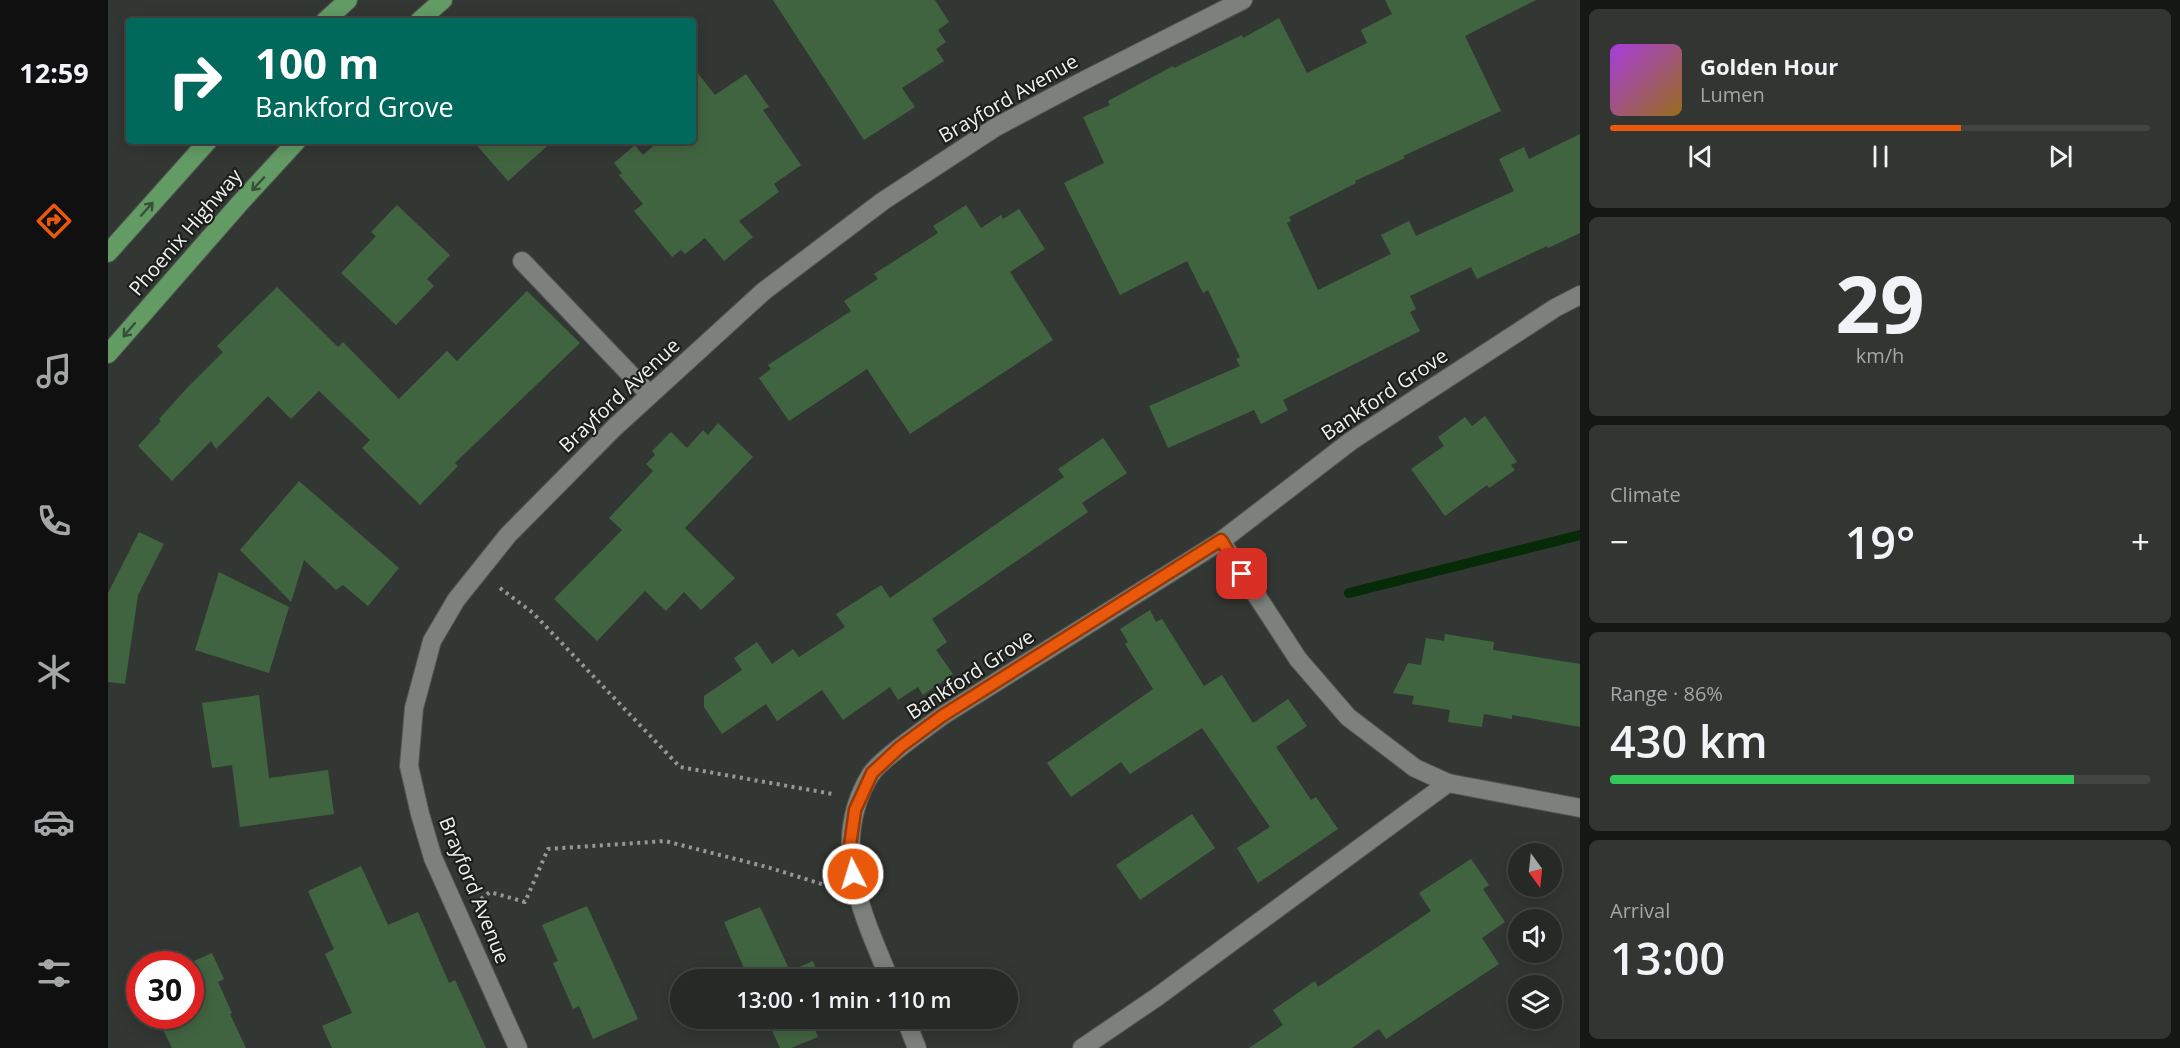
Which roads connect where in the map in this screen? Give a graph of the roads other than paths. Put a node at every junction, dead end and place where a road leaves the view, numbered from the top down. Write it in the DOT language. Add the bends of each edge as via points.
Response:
graph roads {
  1 [pos="348,0"];
  2 [pos="443,0"];
  3 [pos="1243,0"];
  4 [pos="1209,7"];
  5 [pos="328,18"];
  6 [pos="422,18"];
  7 [pos="204,144"];
  8 [pos="294,144"];
  9 [pos="108,253"];
  10 [pos="522,261"];
  11 [pos="1580,295"];
  12 [pos="108,354"];
  13 [pos="650,395"];
  14 [pos="1221,540"];
  15 [pos="1448,783"];
  16 [pos="1580,808"];
  17 [pos="886,969"];
  18 [pos="910,1029"];
  19 [pos="518,1048"];
  20 [pos="917,1048"];
  21 [pos="1082,1048"];
  1 -- 5 [label="main road"];
  2 -- 6 [label="main road"];
  3 -- 4 [label="street, Brayford Avenue"];
  4 -- 13 [label="street, Brayford Avenue" via="996,128 883,201 764,291"];
  9 -- 7 [label="main road, one-way"];
  8 -- 12 [label="main road, Phoenix Highway, one-way"];
  10 -- 13 [label="street"];
  11 -- 14 [label="street, Bankford Grove" via="1351,441"];
  13 -- 19 [label="street, Brayford Avenue" via="508,535 456,600 432,642 414,708 409,766 420,814 434,858"];
  14 -- 15 [label="street" via="1298,659 1348,717 1415,768"];
  14 -- 17 [label="street, Bankford Grove" via="942,716 872,773 855,810 849,853 857,895"];
  15 -- 16 [label="street"];
  15 -- 21 [label="street"];
  18 -- 20 [label="street"];
}
